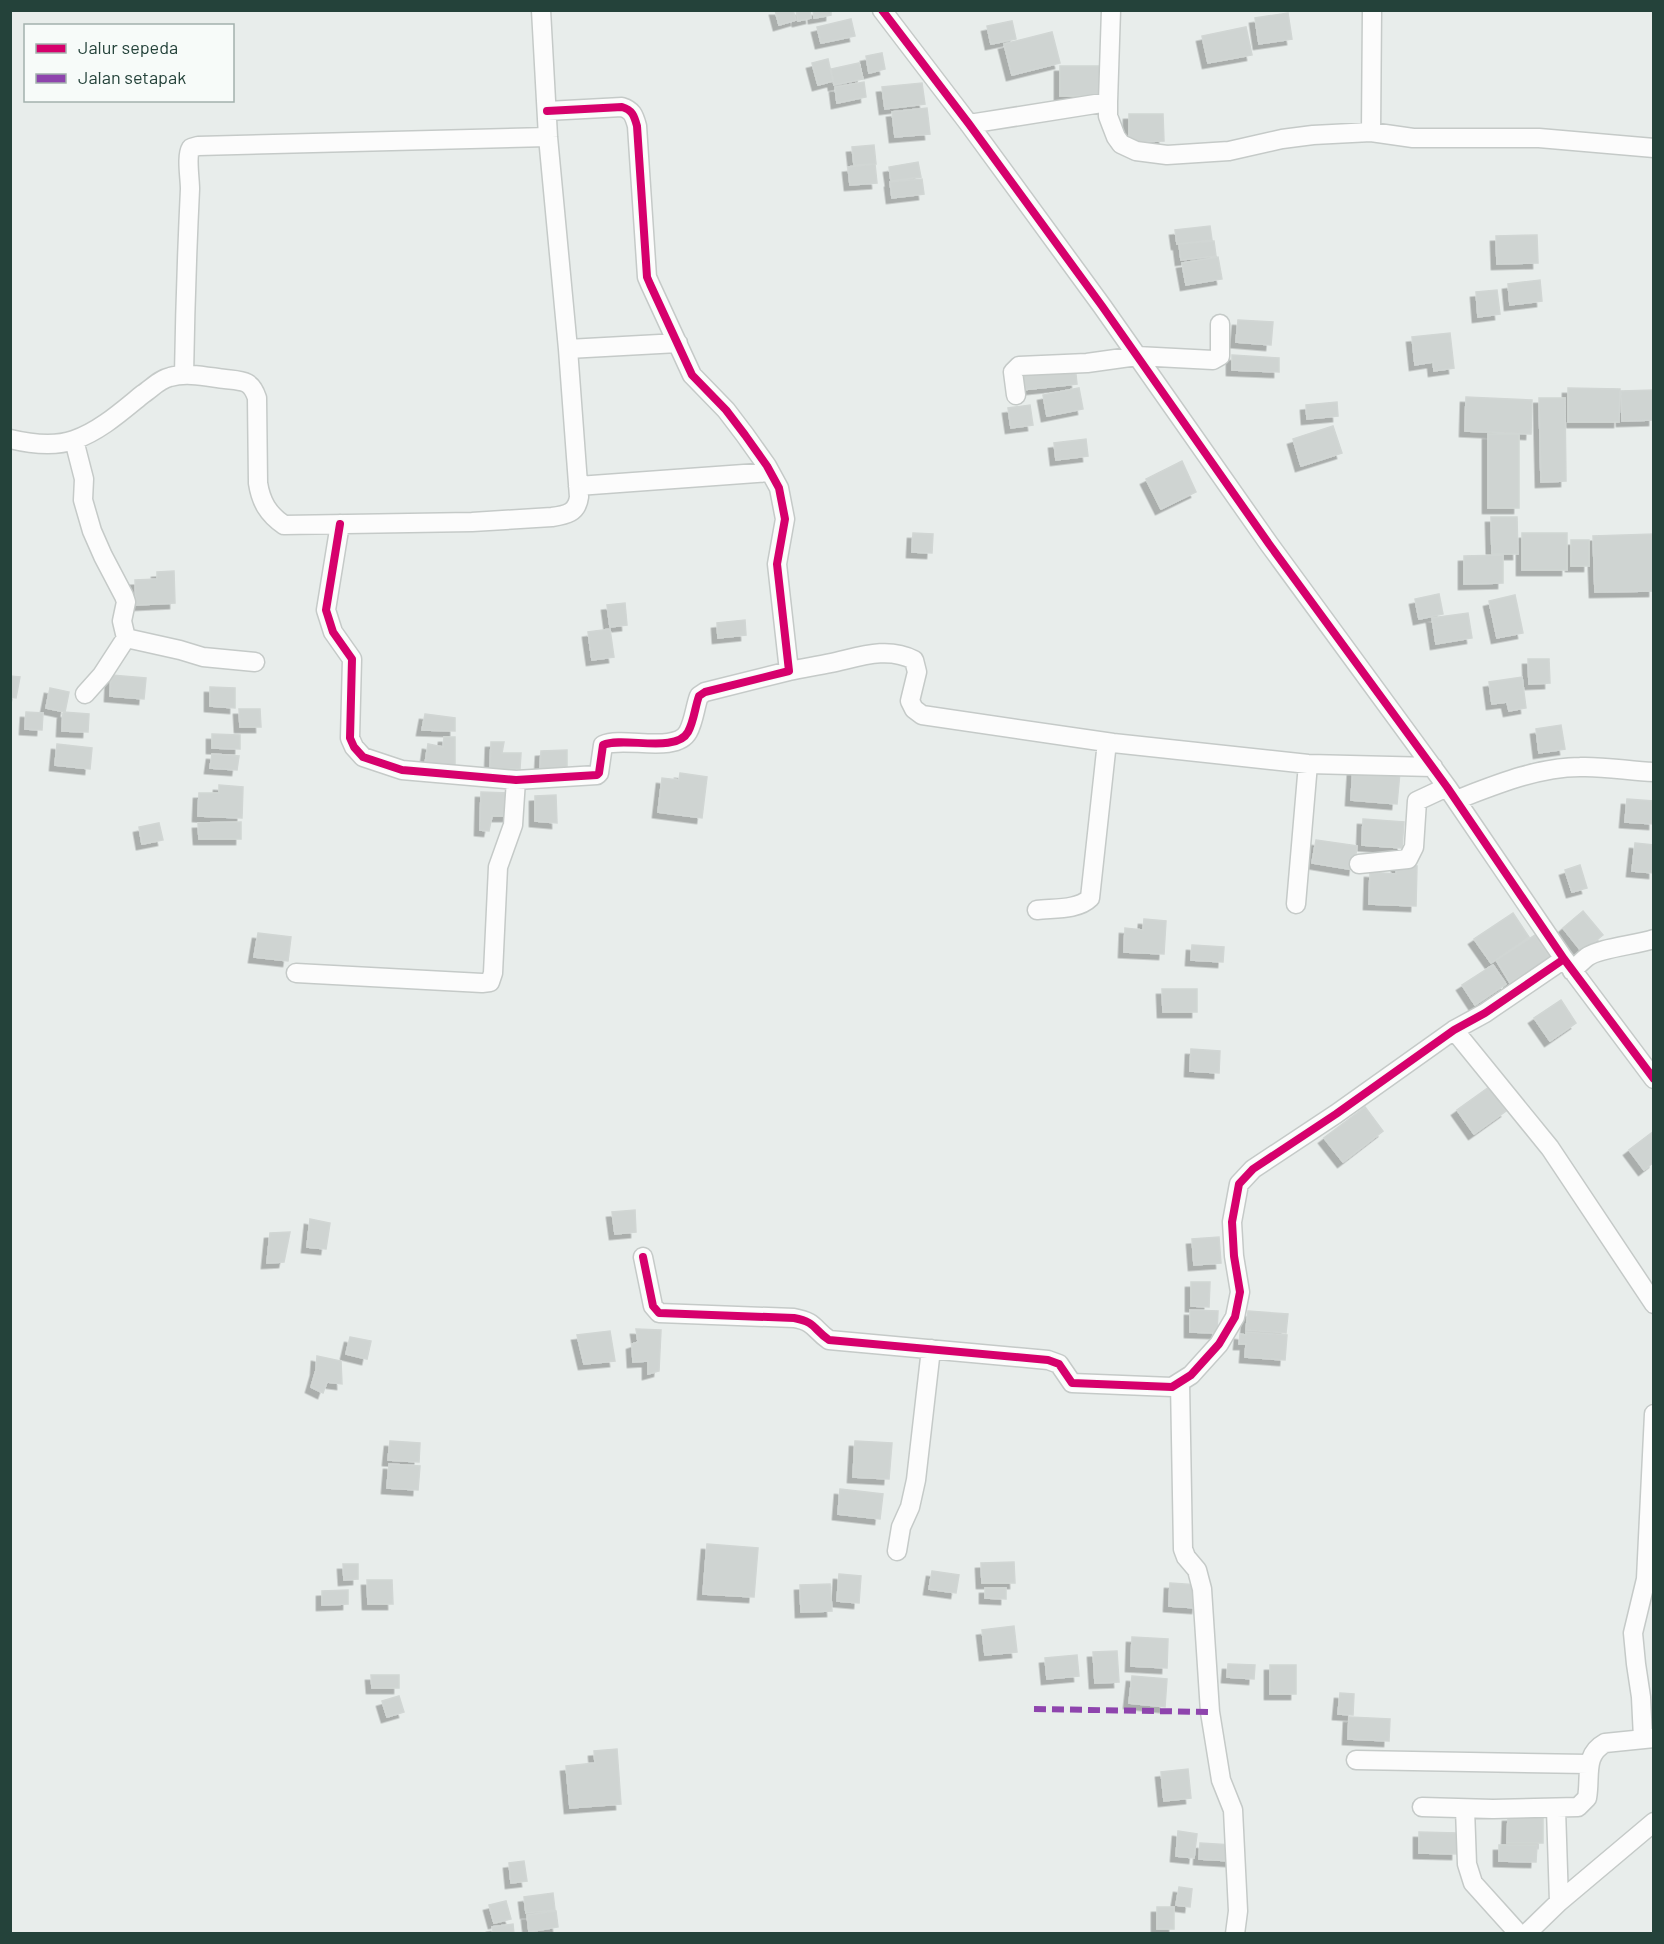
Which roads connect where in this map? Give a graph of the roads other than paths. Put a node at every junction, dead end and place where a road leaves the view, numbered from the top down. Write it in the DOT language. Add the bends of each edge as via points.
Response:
graph roads {
  1 [pos="541,10"];
  2 [pos="882,10"];
  3 [pos="1110,10"];
  4 [pos="1372,10"];
  5 [pos="1108,102"];
  6 [pos="547,111"];
  7 [pos="969,124"];
  8 [pos="1371,132"];
  9 [pos="548,137"];
  10 [pos="1653,148"];
  11 [pos="1220,324"];
  12 [pos="678,344"];
  13 [pos="568,349"];
  14 [pos="1137,356"];
  15 [pos="184,375"];
  16 [pos="1016,395"];
  17 [pos="10,439"];
  18 [pos="74,440"];
  19 [pos="770,472"];
  20 [pos="578,486"];
  21 [pos="340,524"];
  22 [pos="126,638"];
  23 [pos="255,662"];
  24 [pos="789,671"];
  25 [pos="85,694"];
  26 [pos="1107,742"];
  27 [pos="1308,764"];
  28 [pos="1433,767"];
  29 [pos="1653,772"];
  30 [pos="516,780"];
  31 [pos="1452,793"];
  32 [pos="1359,864"];
  33 [pos="1296,904"];
  34 [pos="1037,910"];
  35 [pos="1653,939"];
  36 [pos="1568,965"];
  37 [pos="296,973"];
  38 [pos="1454,1030"];
  39 [pos="1653,1079"];
  40 [pos="644,1257"];
  41 [pos="1653,1304"];
  42 [pos="931,1349"];
  43 [pos="1180,1382"];
  44 [pos="1653,1414"];
  45 [pos="897,1551"];
  46 [pos="1650,1575"];
  47 [pos="1648,1738"];
  48 [pos="1356,1760"];
  49 [pos="1588,1764"];
  50 [pos="1422,1807"];
  51 [pos="1465,1809"];
  52 [pos="1556,1809"];
  53 [pos="1653,1822"];
  54 [pos="1559,1902"];
  55 [pos="1235,1934"];
  56 [pos="1519,1934"];
  57 [pos="1526,1934"];
  1 -- 6 [label="street"];
  2 -- 7 [label="street"];
  3 -- 5 [label="street"];
  4 -- 8 [label="street"];
  5 -- 7 [label="street"];
  5 -- 8 [label="street" via="1108,116 1121,144 1136,151 1167,155 1229,152 1282,139"];
  6 -- 9 [label="street"];
  6 -- 12 [label="street" via="622,107 634,116 647,277"];
  7 -- 14 [label="street"];
  8 -- 10 [label="street" via="1413,138 1539,138"];
  9 -- 13 [label="street"];
  9 -- 15 [label="street" via="191,148"];
  11 -- 14 [label="street" via="1220,356 1213,360"];
  12 -- 13 [label="street"];
  12 -- 19 [label="street" via="692,375 726,410"];
  13 -- 20 [label="street"];
  14 -- 16 [label="street" via="1019,366 1013,372"];
  14 -- 28 [label="street"];
  15 -- 18 [label="street" via="158,382 105,424"];
  15 -- 21 [label="street" via="245,381 253,387 257,398 259,490 266,510 274,518 284,525"];
  17 -- 18 [label="street" via="51,444"];
  18 -- 22 [label="street" via="92,531 126,602 122,621"];
  19 -- 20 [label="street"];
  19 -- 24 [label="street" via="785,519 777,564"];
  20 -- 21 [label="street" via="578,505 564,515 472,522"];
  21 -- 30 [label="street" via="326,610 333,632 352,659 350,738 357,753 402,770"];
  22 -- 23 [label="street" via="202,657"];
  22 -- 25 [label="street"];
  24 -- 26 [label="street" via="864,655 904,655 914,660 917,672 910,701 922,715"];
  24 -- 30 [label="street" via="705,692 699,696 688,733 676,741 603,744 597,775"];
  26 -- 27 [label="street"];
  26 -- 34 [label="street" via="1090,898 1077,906"];
  27 -- 28 [label="street"];
  27 -- 33 [label="street"];
  28 -- 31 [label="street"];
  29 -- 31 [label="street" via="1551,769 1490,787"];
  30 -- 37 [label="street" via="513,825 498,867 490,982"];
  31 -- 32 [label="street" via="1417,801 1414,847 1408,859"];
  31 -- 36 [label="street"];
  35 -- 36 [label="street" via="1604,950"];
  36 -- 38 [label="street"];
  36 -- 39 [label="street"];
  38 -- 41 [label="street" via="1550,1148"];
  38 -- 43 [label="street" via="1253,1169 1239,1184 1232,1222 1240,1292 1235,1317 1219,1344"];
  40 -- 42 [label="street" via="653,1306 659,1313 794,1318 807,1320 829,1340"];
  42 -- 43 [label="street" via="1048,1360 1059,1364 1072,1383 1172,1387"];
  42 -- 45 [label="street" via="916,1480"];
  43 -- 55 [label="street" via="1183,1549 1197,1570 1202,1589 1210,1712 1221,1780 1233,1810 1239,1911"];
  44 -- 46 [label="street"];
  46 -- 47 [label="street" via="1633,1633"];
  47 -- 49 [label="street" via="1605,1743"];
  48 -- 49 [label="street"];
  49 -- 52 [label="street" via="1587,1798 1578,1807"];
  50 -- 51 [label="street"];
  51 -- 52 [label="street"];
  51 -- 56 [label="street" via="1467,1864 1473,1883"];
  52 -- 54 [label="street"];
  53 -- 54 [label="street"];
  54 -- 57 [label="street"];
}
